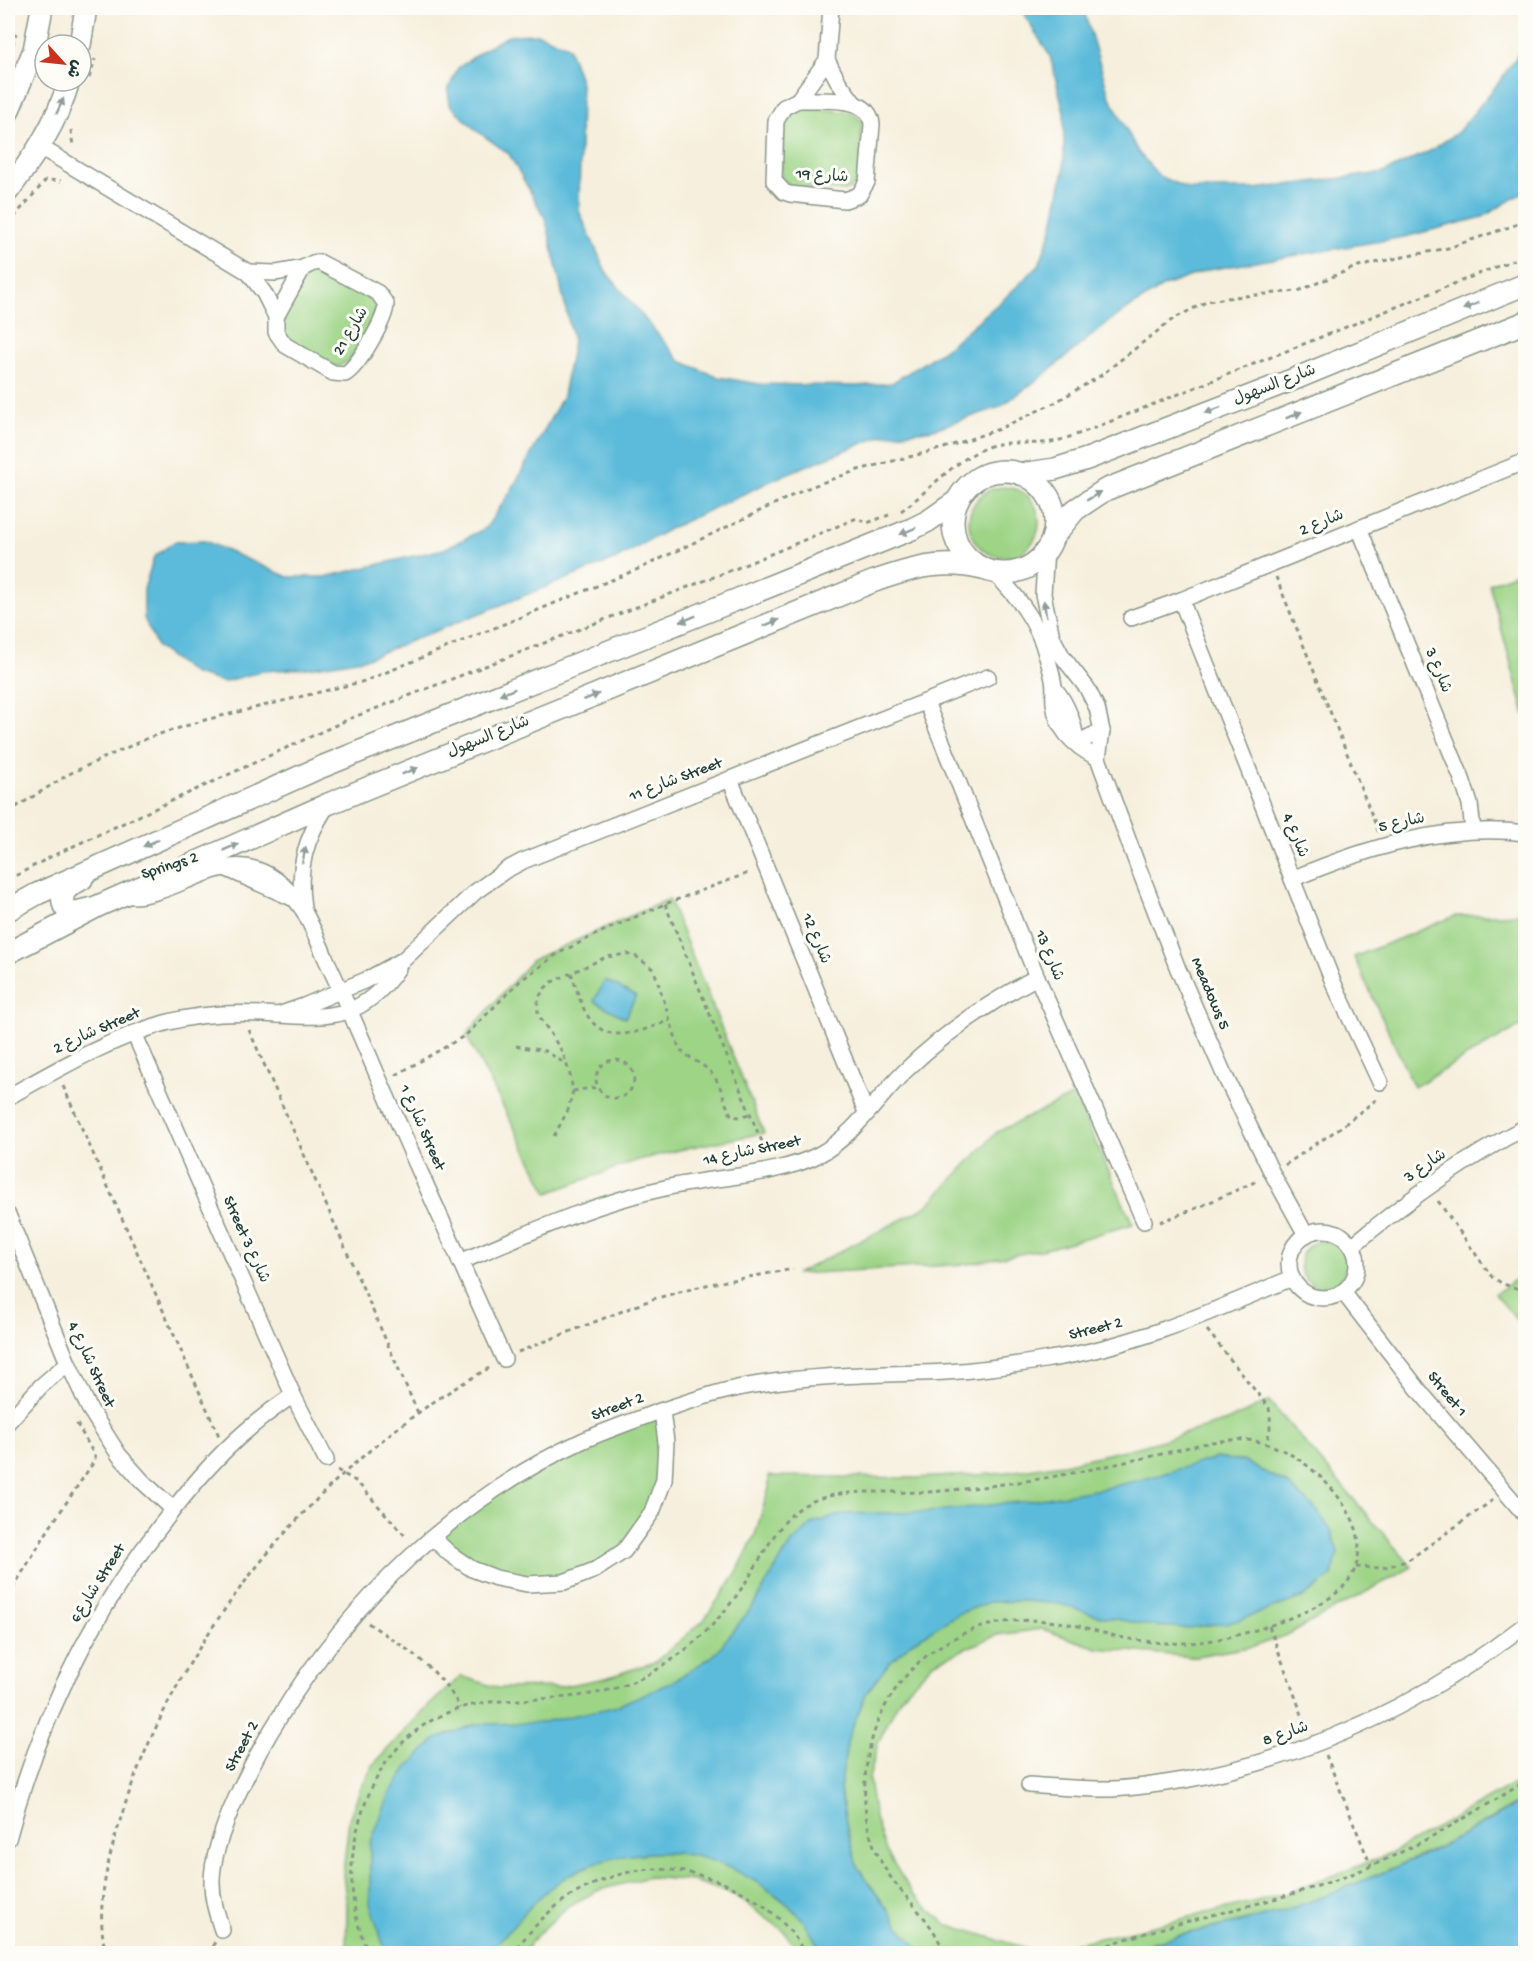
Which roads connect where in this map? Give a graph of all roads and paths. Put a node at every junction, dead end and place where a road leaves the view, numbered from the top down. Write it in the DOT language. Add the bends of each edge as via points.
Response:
graph roads {
  1 [pos="42,8"];
  2 [pos="86,8"];
  3 [pos="831,8"];
  4 [pos="17,27"];
  5 [pos="82,33"];
  6 [pos="8,60"];
  7 [pos="827,60"];
  8 [pos="65,93"];
  9 [pos="798,100"];
  10 [pos="854,103"];
  11 [pos="8,112"];
  12 [pos="40,147"];
  13 [pos="8,191"];
  14 [pos="1526,219"];
  15 [pos="1526,255"];
  16 [pos="303,268"];
  17 [pos="249,272"];
  18 [pos="1526,284"];
  19 [pos="276,317"];
  20 [pos="1526,322"];
  21 [pos="1526,461"];
  22 [pos="1021,474"];
  23 [pos="958,500"];
  24 [pos="1359,528"];
  25 [pos="1050,544"];
  26 [pos="1271,564"];
  27 [pos="988,570"];
  28 [pos="1526,598"];
  29 [pos="1181,600"];
  30 [pos="1131,618"];
  31 [pos="1526,637"];
  32 [pos="988,677"];
  33 [pos="1079,679"];
  34 [pos="1055,689"];
  35 [pos="926,702"];
  36 [pos="1102,731"];
  37 [pos="1076,743"];
  38 [pos="1098,758"];
  39 [pos="730,779"];
  40 [pos="328,804"];
  41 [pos="8,812"];
  42 [pos="1473,830"];
  43 [pos="1526,833"];
  44 [pos="1384,846"];
  45 [pos="108,862"];
  46 [pos="766,867"];
  47 [pos="1292,879"];
  48 [pos="8,880"];
  49 [pos="124,895"];
  50 [pos="665,904"];
  51 [pos="98,906"];
  52 [pos="8,910"];
  53 [pos="304,911"];
  54 [pos="8,953"];
  55 [pos="403,960"];
  56 [pos="571,973"];
  57 [pos="1036,977"];
  58 [pos="341,991"];
  59 [pos="350,1011"];
  60 [pos="243,1015"];
  61 [pos="278,1015"];
  62 [pos="670,1020"];
  63 [pos="134,1033"];
  64 [pos="516,1046"];
  65 [pos="566,1064"];
  66 [pos="56,1070"];
  67 [pos="1380,1082"];
  68 [pos="381,1083"];
  69 [pos="597,1088"];
  70 [pos="573,1091"];
  71 [pos="8,1097"];
  72 [pos="866,1112"];
  73 [pos="750,1114"];
  74 [pos="1526,1126"];
  75 [pos="554,1136"];
  76 [pos="777,1168"];
  77 [pos="1429,1187"];
  78 [pos="8,1215"];
  79 [pos="1144,1221"];
  80 [pos="1306,1235"];
  81 [pos="1352,1246"];
  82 [pos="460,1262"];
  83 [pos="793,1269"];
  84 [pos="1292,1278"];
  85 [pos="1526,1291"];
  86 [pos="1343,1292"];
  87 [pos="1197,1318"];
  88 [pos="504,1359"];
  89 [pos="68,1363"];
  90 [pos="293,1395"];
  91 [pos="89,1408"];
  92 [pos="662,1411"];
  93 [pos="418,1413"];
  94 [pos="8,1422"];
  95 [pos="1266,1443"];
  96 [pos="225,1448"];
  97 [pos="326,1460"];
  98 [pos="345,1473"];
  99 [pos="1504,1492"];
  100 [pos="173,1509"];
  101 [pos="1526,1516"];
  102 [pos="433,1538"];
  103 [pos="418,1551"];
  104 [pos="1356,1567"];
  105 [pos="8,1596"];
  106 [pos="354,1614"];
  107 [pos="1526,1624"];
  108 [pos="460,1708"];
  109 [pos="1526,1781"];
  110 [pos="1029,1785"];
  111 [pos="8,1839"];
  112 [pos="222,1930"];
  113 [pos="106,1953"];
  114 [pos="370,1953"];
  115 [pos="511,1953"];
  116 [pos="805,1953"];
  117 [pos="944,1953"];
  118 [pos="1083,1953"];
  1 -- 11 [label="main road" via="34,50"];
  2 -- 5 [label="main road"];
  3 -- 7 [label="street"];
  4 -- 6 [label="path"];
  7 -- 9 [label="street, شارع 19"];
  7 -- 10 [label="street, شارع 19"];
  12 -- 8 [label="main road, one-way"];
  9 -- 10 [label="street"];
  9 -- 10 [label="street, شارع 19" via="784,107 776,121 774,181 790,194 845,200 859,195 867,182 872,117 868,110"];
  12 -- 13 [label="main road"];
  12 -- 17 [label="street, شارع 21"];
  14 -- 41 [label="path" via="1448,248 1378,262 1298,291 1208,302 1173,320 1100,376 999,429 810,487 644,567 365,681 150,737 71,773"];
  15 -- 48 [label="path" via="1060,441 986,447 961,461 902,511 867,523 857,518 349,719"];
  16 -- 17 [label="street, شارع 21"];
  16 -- 19 [label="street"];
  16 -- 19 [label="street, شارع 21" via="313,262 325,264 378,293 386,304 384,317 354,366 339,374 285,345 276,332"];
  17 -- 19 [label="street, شارع 21"];
  18 -- 22 [label="main road, شارع السهول, one-way" via="1088,459"];
  25 -- 20 [label="main road, شارع السهول, one-way" via="1076,510 1105,490"];
  21 -- 24 [label="street, شارع 2"];
  22 -- 23 [label="main road" via="1006,471 978,478"];
  22 -- 25 [label="main road" via="1046,492 1052,506 1055,521"];
  23 -- 27 [label="main road" via="953,516 960,547 970,560"];
  23 -- 45 [label="main road, one-way" via="912,529 319,768"];
  24 -- 26 [label="street, شارع 2"];
  24 -- 42 [label="street, شارع 3" via="1464,785"];
  25 -- 27 [label="main road" via="1036,562 1023,569 1008,573"];
  33 -- 25 [label="street, Meadows 5, one-way" via="1062,656 1046,616 1043,594"];
  26 -- 29 [label="street, شارع 2"];
  26 -- 44 [label="path"];
  27 -- 34 [label="street" via="1009,587 1033,622"];
  40 -- 27 [label="main road, شارع السهول, one-way" via="872,582 930,564"];
  28 -- 31 [label="path" via="1520,619"];
  29 -- 30 [label="street, شارع 2"];
  29 -- 47 [label="street, شارع 4"];
  32 -- 35 [label="street, شارع 11 Street"];
  33 -- 34 [label="street"];
  33 -- 36 [label="street, Meadows 5" via="1097,708"];
  34 -- 37 [label="street" via="1068,712"];
  35 -- 39 [label="street, شارع 11 Street"];
  35 -- 57 [label="street, شارع 13"];
  36 -- 37 [label="street"];
  36 -- 38 [label="street, Meadows 5"];
  37 -- 38 [label="street"];
  38 -- 80 [label="street, Meadows 5" via="1178,969 1222,1072"];
  39 -- 46 [label="street, شارع 12"];
  39 -- 55 [label="street, شارع 11 Street" via="506,870 475,892"];
  49 -- 40 [label="main road, شارع السهول, one-way"];
  53 -- 40 [label="street, one-way" via="301,871 305,847"];
  42 -- 43 [label="street, شارع 5"];
  42 -- 44 [label="street, شارع 5"];
  44 -- 47 [label="street, شارع 5"];
  45 -- 51 [label="main road" via="68,888 62,899 68,910 74,912"];
  45 -- 52 [label="main road"];
  46 -- 50 [label="path"];
  46 -- 72 [label="street, شارع 12"];
  47 -- 67 [label="street, شارع 4" via="1333,982"];
  49 -- 51 [label="main road, شارع السهول"];
  49 -- 53 [label="street, Springs 2" via="144,896 205,874 246,867 282,884"];
  50 -- 68 [label="path" via="557,954 520,981 466,1035"];
  50 -- 73 [label="path"];
  51 -- 54 [label="main road, شارع السهول"];
  53 -- 58 [label="street, شارع 1 Street"];
  55 -- 58 [label="street, شارع 11 Street"];
  55 -- 59 [label="street, شارع 11 Street" via="374,994"];
  56 -- 62 [label="path" via="586,1013 602,1029 635,1033"];
  56 -- 62 [label="path" via="606,957 637,957 654,970"];
  56 -- 65 [label="path" via="545,988 537,1007"];
  57 -- 72 [label="street, شارع 14 Street" via="950,1032"];
  57 -- 79 [label="street, شارع 13"];
  58 -- 59 [label="street, شارع 1 Street"];
  58 -- 61 [label="street, شارع 2 Street"];
  59 -- 61 [label="street, شارع 2 Street" via="322,1017"];
  59 -- 68 [label="street, شارع 1 Street"];
  60 -- 61 [label="street, شارع 2 Street"];
  60 -- 63 [label="street, شارع 2 Street" via="200,1016"];
  60 -- 93 [label="path"];
  62 -- 73 [label="path" via="679,1048 712,1073 732,1116"];
  63 -- 66 [label="street, شارع 2 Street"];
  63 -- 90 [label="street, Street شارع 3"];
  64 -- 65 [label="path" via="545,1051"];
  65 -- 70 [label="path"];
  66 -- 71 [label="street, شارع 2 Street"];
  66 -- 96 [label="path"];
  68 -- 82 [label="street, شارع 1 Street"];
  69 -- 69 [label="path" via="608,1098 629,1094 633,1072 623,1062 608,1062 597,1072"];
  69 -- 70 [label="path"];
  70 -- 75 [label="path"];
  72 -- 76 [label="street, شارع 14 Street" via="837,1143 819,1155"];
  73 -- 76 [label="path"];
  74 -- 77 [label="street, شارع 3"];
  76 -- 82 [label="street, شارع 14 Street" via="664,1188 621,1200"];
  77 -- 81 [label="street, شارع 3"];
  77 -- 85 [label="path" via="1492,1277"];
  78 -- 89 [label="street, شارع 4 Street"];
  80 -- 81 [label="street" via="1326,1230 1345,1238"];
  80 -- 84 [label="street" via="1291,1254"];
  81 -- 86 [label="street" via="1356,1270"];
  82 -- 88 [label="street, شارع 1 Street"];
  83 -- 88 [label="path" via="652,1299"];
  84 -- 86 [label="street" via="1314,1297"];
  84 -- 87 [label="street, Street 2"];
  86 -- 99 [label="street, Street 1"];
  87 -- 92 [label="street, Street 2" via="1121,1343 1052,1359 951,1371 791,1379 727,1390"];
  87 -- 95 [label="path" via="1269,1408 1270,1432"];
  88 -- 93 [label="path"];
  89 -- 91 [label="street, شارع 4 Street"];
  89 -- 94 [label="street" via="40,1386"];
  90 -- 96 [label="street, شارع6 Street"];
  90 -- 97 [label="street, Street شارع 3"];
  91 -- 100 [label="street, شارع 4 Street" via="119,1455"];
  91 -- 105 [label="path" via="77,1421 95,1460"];
  92 -- 102 [label="street, Street 2" via="609,1430 543,1461 473,1506"];
  92 -- 102 [label="street" via="666,1443 664,1479 652,1512 624,1551 595,1570 564,1582 527,1584 496,1578 471,1569"];
  93 -- 98 [label="path"];
  95 -- 104 [label="path" via="1304,1464 1328,1485 1348,1511 1357,1528 1360,1547"];
  95 -- 108 [label="path" via="1218,1442 1009,1484 929,1492 832,1494 816,1499 788,1518 739,1593 701,1637 645,1677 579,1697"];
  96 -- 100 [label="street, شارع6 Street"];
  97 -- 98 [label="path"];
  98 -- 103 [label="path"];
  98 -- 113 [label="path" via="300,1517 249,1577 198,1651 164,1712 133,1781 110,1861 102,1904"];
  99 -- 101 [label="street, Street 1"];
  99 -- 104 [label="path" via="1407,1561 1382,1568"];
  100 -- 111 [label="street, شارع6 Street" via="120,1580 76,1657 31,1760"];
  102 -- 103 [label="street, Street 2"];
  103 -- 106 [label="street, Street 2"];
  104 -- 117 [label="path" via="1347,1583 1318,1604 1269,1626 1222,1639 1152,1642 1055,1622 996,1622 940,1646 915,1665 894,1689 880,1715 868,1754 865,1804 868,1826 883,1867 930,1924"];
  106 -- 108 [label="path" via="427,1664 447,1684"];
  106 -- 112 [label="street, Street 2" via="301,1683 244,1782 215,1855 211,1880"];
  107 -- 110 [label="street, شارع 8" via="1410,1700 1317,1744 1260,1763 1159,1784 1108,1789"];
  108 -- 114 [label="path" via="409,1735 389,1756 363,1808 355,1835 353,1893 357,1920"];
  109 -- 118 [label="path" via="1371,1866 1288,1896 1164,1926"];
  115 -- 116 [label="path" via="554,1907 576,1893 599,1881 650,1869 706,1877 733,1887 774,1914"];
}
